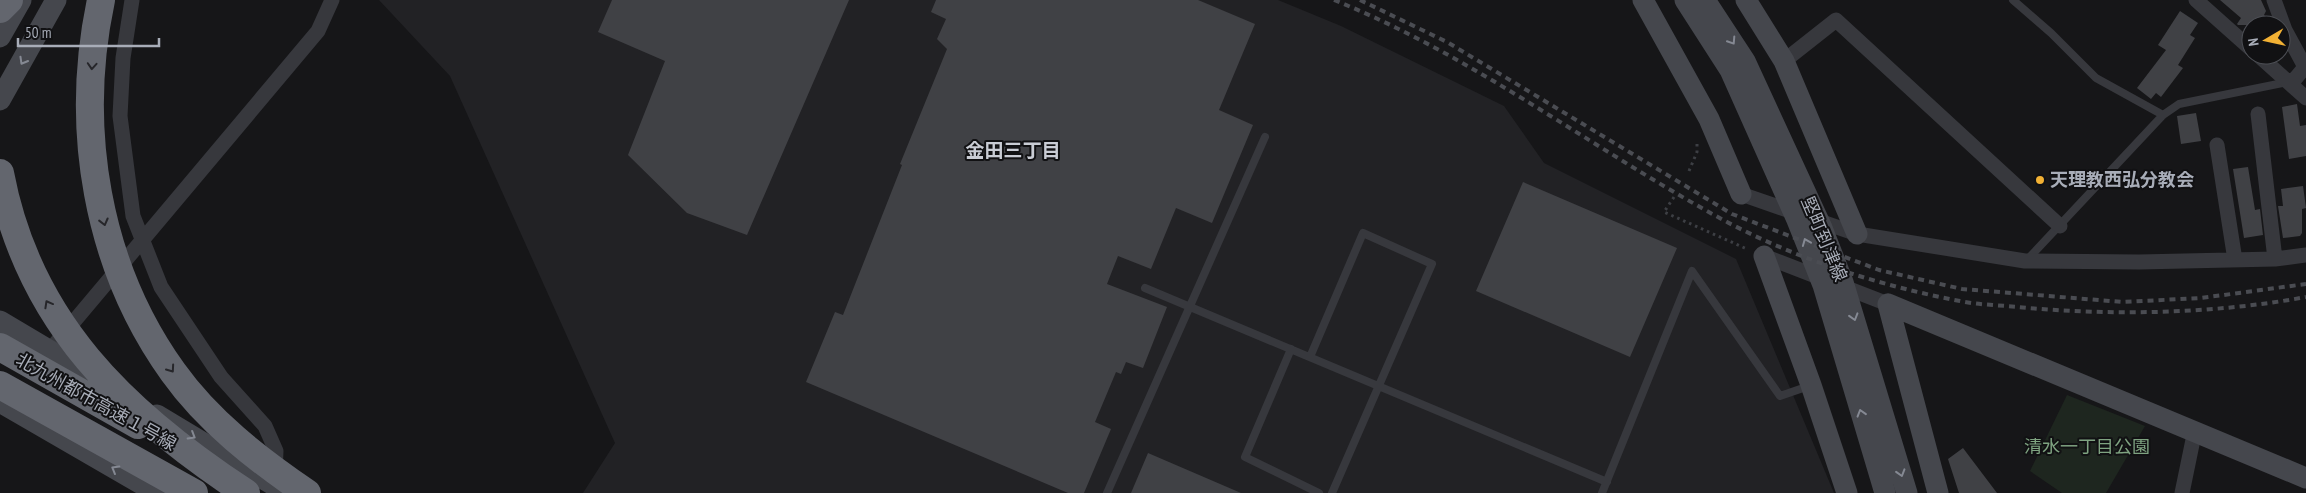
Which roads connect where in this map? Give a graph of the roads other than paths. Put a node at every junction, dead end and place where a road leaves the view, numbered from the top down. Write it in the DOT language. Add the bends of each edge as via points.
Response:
graph roads {
  1 [pos="56,0"];
  2 [pos="101,0"];
  3 [pos="132,0"];
  4 [pos="332,0"];
  5 [pos="1643,0"];
  6 [pos="1685,0"];
  7 [pos="1705,0"];
  8 [pos="1746,0"];
  9 [pos="2013,0"];
  10 [pos="2196,0"];
  11 [pos="2274,0"];
  12 [pos="12,3"];
  13 [pos="0,37"];
  14 [pos="2241,40"];
  15 [pos="2303,55"];
  16 [pos="1784,61"];
  17 [pos="2269,65"];
  18 [pos="2288,82"];
  19 [pos="2306,98"];
  20 [pos="0,100"];
  21 [pos="2258,114"];
  22 [pos="2163,115"];
  23 [pos="1265,137"];
  24 [pos="2217,145"];
  25 [pos="0,173"];
  26 [pos="1741,194"];
  27 [pos="2060,226"];
  28 [pos="1857,234"];
  29 [pos="142,242"];
  30 [pos="2306,255"];
  31 [pos="1764,256"];
  32 [pos="2275,259"];
  33 [pos="2235,260"];
  34 [pos="2025,261"];
  35 [pos="1144,288"];
  36 [pos="1888,304"];
  37 [pos="1189,307"];
  38 [pos="0,321"];
  39 [pos="0,348"];
  40 [pos="1291,349"];
  41 [pos="50,350"];
  42 [pos="1310,357"];
  43 [pos="1379,386"];
  44 [pos="1811,386"];
  45 [pos="3,398"];
  46 [pos="2195,430"];
  47 [pos="2306,478"];
  48 [pos="1607,482"];
  49 [pos="273,491"];
  50 [pos="157,493"];
  51 [pos="194,493"];
  52 [pos="246,493"];
  53 [pos="307,493"];
  54 [pos="1107,493"];
  55 [pos="1319,493"];
  56 [pos="1332,493"];
  57 [pos="1602,493"];
  58 [pos="1847,493"];
  59 [pos="1885,493"];
  60 [pos="1907,493"];
  61 [pos="1938,493"];
  62 [pos="2182,493"];
  1 -- 20 [label="street, one-way"];
  2 -- 53 [label="highway, one-way" via="93,50 91,136 101,213 127,293 146,331 173,372 202,407 255,455"];
  3 -- 29 [label="street" via="123,58 120,116 133,216"];
  4 -- 29 [label="street" via="318,31"];
  5 -- 26 [label="street" via="1708,119"];
  59 -- 6 [label="street, 堅町到津線, one-way" via="1823,285 1797,220 1730,70"];
  7 -- 60 [label="street, 堅町到津線, one-way" via="1745,62 1822,228 1843,282"];
  8 -- 16 [label="street"];
  9 -- 22 [label="lane" via="2051,32 2096,78"];
  10 -- 14 [label="street"];
  11 -- 15 [label="street" via="2285,30"];
  12 -- 13 [label="street"];
  15 -- 18 [label="street" via="2305,68 2296,79"];
  16 -- 27 [label="street" via="1836,20"];
  16 -- 28 [label="street"];
  17 -- 18 [label="street"];
  18 -- 19 [label="street"];
  18 -- 22 [label="lane" via="2179,104"];
  21 -- 32 [label="street"];
  22 -- 27 [label="lane"];
  23 -- 37 [label="lane"];
  24 -- 33 [label="street"];
  52 -- 25 [label="highway, 北九州都市高速１号線, one-way" via="181,448 99,374 54,315 20,248"];
  26 -- 28 [label="street"];
  27 -- 34 [label="lane"];
  28 -- 34 [label="street"];
  29 -- 41 [label="street"];
  29 -- 49 [label="street" via="161,287 221,377 265,426 276,451"];
  30 -- 32 [label="street"];
  31 -- 36 [label="street"];
  31 -- 44 [label="street"];
  32 -- 33 [label="street"];
  33 -- 34 [label="street"];
  35 -- 37 [label="lane"];
  36 -- 46 [label="street"];
  36 -- 61 [label="street"];
  37 -- 40 [label="lane"];
  37 -- 54 [label="lane"];
  38 -- 41 [label="street"];
  39 -- 49 [label="highway, 北九州都市高速１号線"];
  40 -- 42 [label="lane"];
  40 -- 55 [label="lane" via="1245,457"];
  41 -- 45 [label="street"];
  41 -- 49 [label="street, one-way"];
  42 -- 43 [label="lane"];
  42 -- 43 [label="lane" via="1363,233 1432,264"];
  43 -- 48 [label="lane"];
  43 -- 56 [label="lane"];
  44 -- 48 [label="lane" via="1780,396 1692,271"];
  44 -- 58 [label="street"];
  50 -- 45 [label="street, one-way"];
  45 -- 51 [label="highway, 北九州都市高速１号線"];
  46 -- 47 [label="street"];
  46 -- 62 [label="street"];
  48 -- 57 [label="lane"];
}
